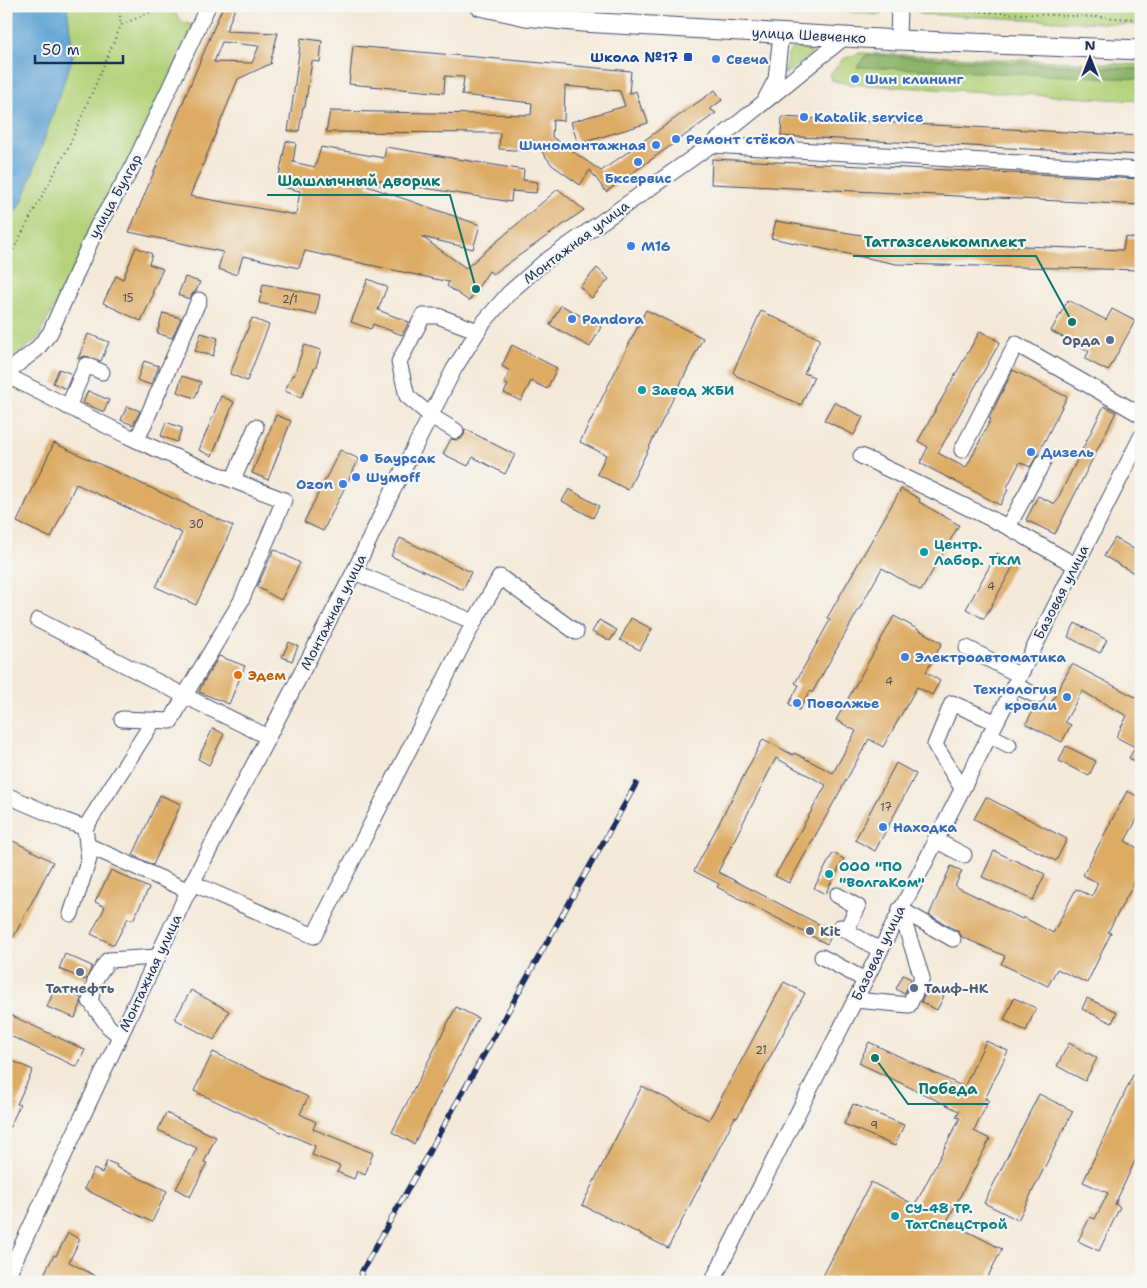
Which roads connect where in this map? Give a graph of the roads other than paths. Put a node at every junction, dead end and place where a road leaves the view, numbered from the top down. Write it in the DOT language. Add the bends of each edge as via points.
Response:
graph roads {
  1 [pos="208,6"];
  2 [pos="480,6"];
  3 [pos="906,7"];
  4 [pos="781,34"];
  5 [pos="845,37"];
  6 [pos="898,40"];
  7 [pos="1141,50"];
  8 [pos="763,104"];
  9 [pos="711,145"];
  10 [pos="1141,170"];
  11 [pos="198,300"];
  12 [pos="478,331"];
  13 [pos="102,372"];
  14 [pos="6,374"];
  15 [pos="68,407"];
  16 [pos="1141,415"];
  17 [pos="431,416"];
  18 [pos="256,427"];
  19 [pos="456,430"];
  20 [pos="1140,439"];
  21 [pos="137,440"];
  22 [pos="962,450"];
  23 [pos="861,456"];
  24 [pos="1043,462"];
  25 [pos="233,480"];
  26 [pos="1008,527"];
  27 [pos="1075,565"];
  28 [pos="354,572"];
  29 [pos="38,620"];
  30 [pos="474,622"];
  31 [pos="576,632"];
  32 [pos="968,648"];
  33 [pos="1017,680"];
  34 [pos="185,696"];
  35 [pos="1037,696"];
  36 [pos="122,719"];
  37 [pos="154,720"];
  38 [pos="992,728"];
  39 [pos="268,737"];
  40 [pos="1009,745"];
  41 [pos="962,788"];
  42 [pos="6,795"];
  43 [pos="85,828"];
  44 [pos="935,840"];
  45 [pos="87,845"];
  46 [pos="964,855"];
  47 [pos="190,887"];
  48 [pos="838,895"];
  49 [pos="900,909"];
  50 [pos="71,914"];
  51 [pos="953,939"];
  52 [pos="880,950"];
  53 [pos="158,957"];
  54 [pos="822,957"];
  55 [pos="865,980"];
  56 [pos="855,1000"];
  57 [pos="120,1036"];
  58 [pos="6,1279"];
  59 [pos="712,1282"];
  1 -- 14 [label="street, улица Булгар" via="131,170 97,227 50,333 36,350"];
  2 -- 4 [label="main road, улица Шевченко" via="526,16 582,22"];
  3 -- 6 [label="street"];
  4 -- 5 [label="main road, улица Шевченко"];
  4 -- 8 [label="street, Монтажная улица" via="776,79"];
  5 -- 6 [label="main road, улица Шевченко"];
  5 -- 8 [label="street, Монтажная улица"];
  6 -- 7 [label="main road, улица Шевченко"];
  8 -- 9 [label="street, Монтажная улица"];
  9 -- 10 [label="street"];
  9 -- 12 [label="street, Монтажная улица" via="542,263 509,293"];
  11 -- 21 [label="street"];
  12 -- 17 [label="street, Монтажная улица" via="454,369"];
  12 -- 17 [label="street" via="438,316 423,316 399,362 407,396"];
  13 -- 15 [label="street" via="86,365"];
  14 -- 15 [label="street"];
  15 -- 21 [label="street"];
  16 -- 22 [label="street" via="1016,344"];
  17 -- 19 [label="street"];
  17 -- 28 [label="street, Монтажная улица"];
  18 -- 25 [label="street"];
  20 -- 27 [label="street, Базовая улица"];
  21 -- 25 [label="street"];
  23 -- 26 [label="street"];
  24 -- 26 [label="street"];
  25 -- 34 [label="street" via="284,500 241,601"];
  26 -- 27 [label="street"];
  27 -- 33 [label="street, Базовая улица"];
  28 -- 30 [label="street"];
  28 -- 39 [label="street, Монтажная улица"];
  29 -- 34 [label="street"];
  30 -- 31 [label="street" via="500,578"];
  30 -- 47 [label="street" via="314,936"];
  32 -- 33 [label="street"];
  33 -- 35 [label="street"];
  33 -- 38 [label="street, Базовая улица"];
  34 -- 37 [label="street" via="171,722"];
  34 -- 39 [label="street"];
  36 -- 37 [label="street"];
  37 -- 43 [label="street"];
  38 -- 40 [label="street"];
  38 -- 41 [label="street, Базовая улица"];
  38 -- 41 [label="street" via="952,703 935,745"];
  39 -- 47 [label="street, Монтажная улица"];
  41 -- 44 [label="street, Базовая улица"];
  42 -- 43 [label="street"];
  43 -- 45 [label="street"];
  44 -- 46 [label="street"];
  44 -- 49 [label="street, Базовая улица"];
  45 -- 47 [label="street"];
  45 -- 50 [label="street" via="89,859"];
  47 -- 53 [label="street, Монтажная улица"];
  48 -- 52 [label="street" via="858,907 843,929"];
  49 -- 51 [label="street"];
  49 -- 52 [label="street, Базовая улица"];
  49 -- 56 [label="street" via="922,978 909,1005"];
  52 -- 55 [label="street, Базовая улица"];
  53 -- 57 [label="street, Монтажная улица"];
  53 -- 57 [label="street" via="108,960 96,978 90,1001 109,1028"];
  54 -- 55 [label="street"];
  55 -- 56 [label="street, Базовая улица"];
  56 -- 59 [label="street, Базовая улица"];
  57 -- 58 [label="street, Монтажная улица"];
}
